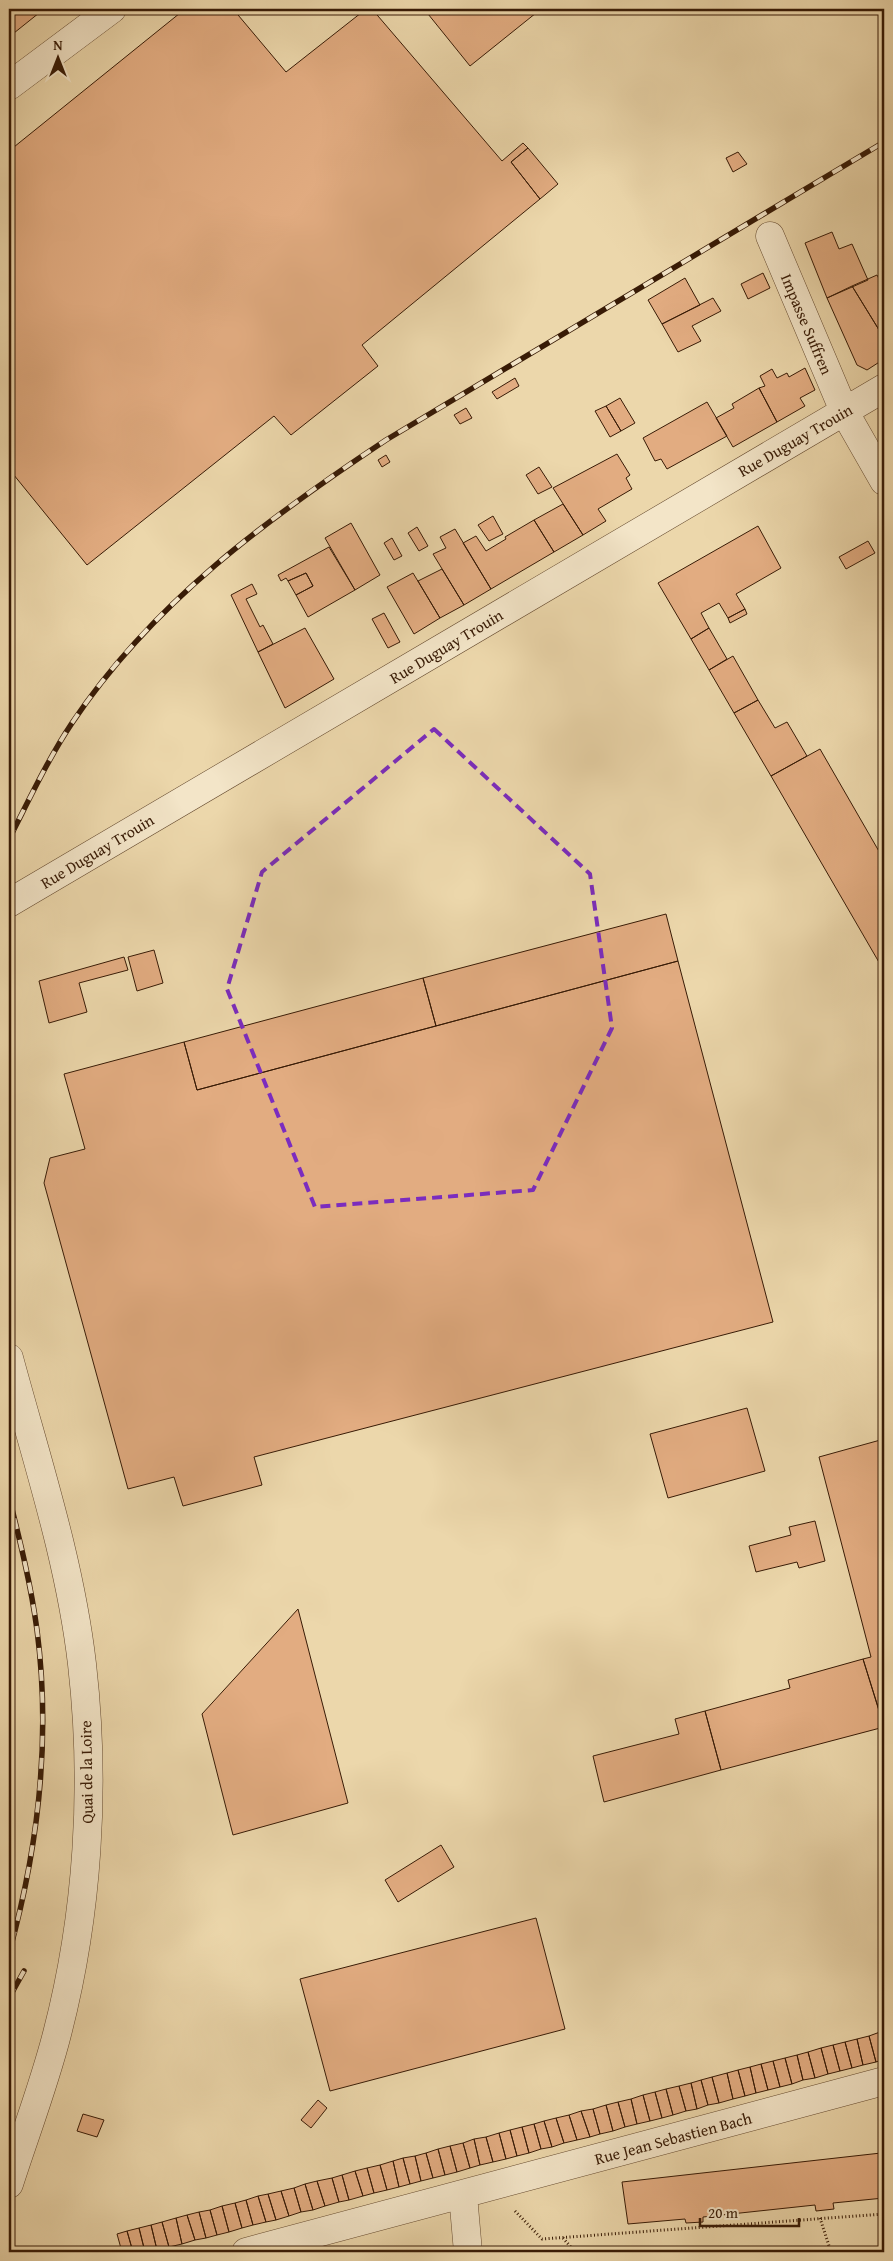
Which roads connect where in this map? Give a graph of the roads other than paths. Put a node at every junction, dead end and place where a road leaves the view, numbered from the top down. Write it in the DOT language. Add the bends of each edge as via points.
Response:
graph roads {
  1 [pos="112,9"];
  2 [pos="9,86"];
  3 [pos="770,236"];
  4 [pos="884,388"];
  5 [pos="844,412"];
  6 [pos="876,455"];
  7 [pos="884,481"];
  8 [pos="9,904"];
  9 [pos="9,1358"];
  10 [pos="882,2076"];
  11 [pos="9,2184"];
  12 [pos="463,2195"];
  13 [pos="246,2252"];
  14 [pos="468,2252"];
  1 -- 2 [label="street"];
  3 -- 5 [label="street, Impasse Suffren"];
  4 -- 5 [label="street, Rue Duguay Trouin"];
  5 -- 6 [label="street, Impasse Suffren"];
  5 -- 8 [label="street, Rue Duguay Trouin"];
  6 -- 7 [label="street, Impasse Suffren"];
  9 -- 11 [label="street, Quai de la Loire" via="45,1489 73,1609 82,1663 89,1788 81,1901 70,1973 57,2035"];
  10 -- 12 [label="street, Rue Jean Sebastien Bach"];
  12 -- 13 [label="street, Rue Jean Sebastien Bach"];
  12 -- 14 [label="street"];
}
